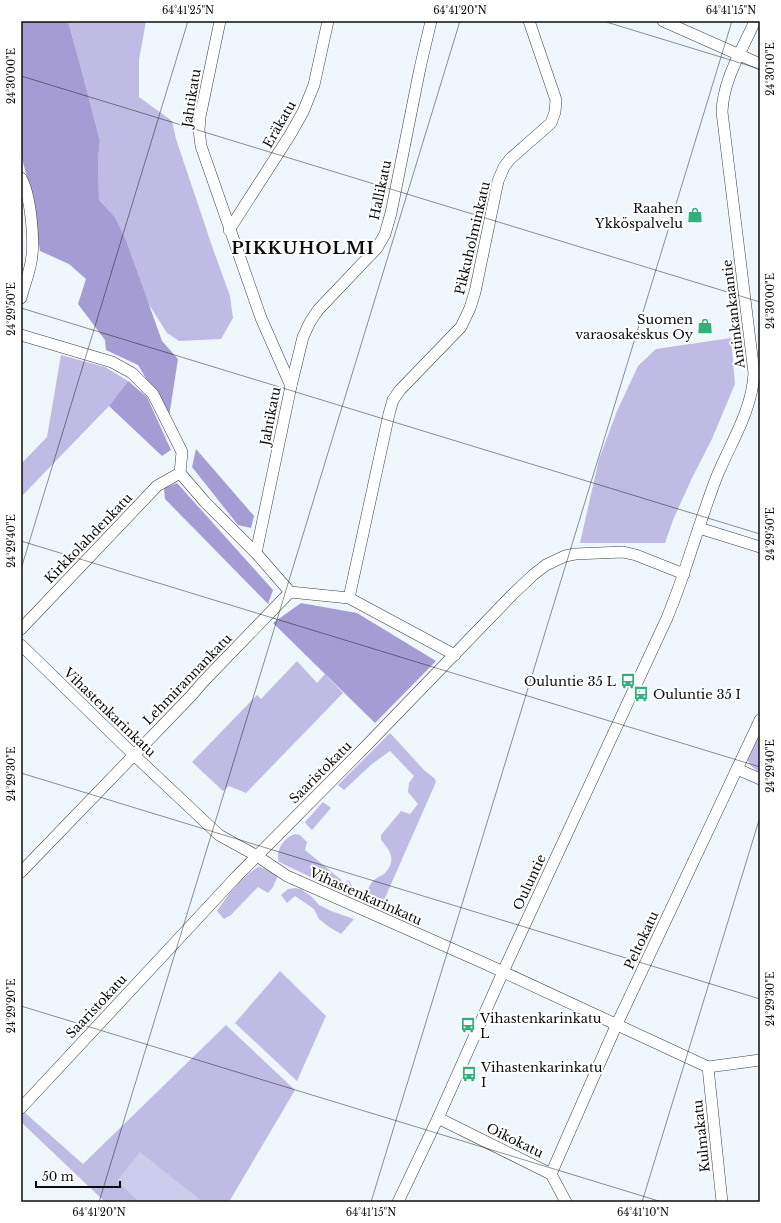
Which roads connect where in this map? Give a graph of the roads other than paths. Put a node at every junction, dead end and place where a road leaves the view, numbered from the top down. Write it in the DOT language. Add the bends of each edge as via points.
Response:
graph roads {
  1 [pos="220,21"];
  2 [pos="328,21"];
  3 [pos="431,21"];
  4 [pos="529,21"];
  5 [pos="663,21"];
  6 [pos="755,21"];
  7 [pos="739,54"];
  8 [pos="760,64"];
  9 [pos="21,178"];
  10 [pos="229,230"];
  11 [pos="21,298"];
  12 [pos="21,335"];
  13 [pos="291,386"];
  14 [pos="180,473"];
  15 [pos="699,528"];
  16 [pos="760,547"];
  17 [pos="256,553"];
  18 [pos="684,574"];
  19 [pos="290,592"];
  20 [pos="349,598"];
  21 [pos="21,629"];
  22 [pos="21,645"];
  23 [pos="455,655"];
  24 [pos="760,720"];
  25 [pos="134,755"];
  26 [pos="737,769"];
  27 [pos="760,779"];
  28 [pos="257,856"];
  29 [pos="21,872"];
  30 [pos="503,972"];
  31 [pos="616,1026"];
  32 [pos="760,1060"];
  33 [pos="708,1067"];
  34 [pos="21,1108"];
  35 [pos="438,1118"];
  36 [pos="551,1174"];
  37 [pos="398,1202"];
  38 [pos="566,1202"];
  39 [pos="722,1202"];
  1 -- 10 [label="street, Jahtikatu" via="199,130 201,146"];
  2 -- 10 [label="street, Eräkatu" via="314,85 303,112"];
  3 -- 13 [label="street, Hallikatu" via="385,234 377,248 318,310 310,322 303,337"];
  4 -- 20 [label="street, Pikkuholminkatu" via="556,100 555,112 551,123 504,167 498,181 475,292 461,327 393,400"];
  5 -- 7 [label="street"];
  6 -- 7 [label="street, Antinkankaantie"];
  7 -- 8 [label="street"];
  7 -- 15 [label="street, Antinkankaantie" via="726,86 722,112 748,314 754,387 746,414 717,477"];
  9 -- 11 [label="street" via="28,200 33,241 31,263"];
  10 -- 13 [label="street, Jahtikatu" via="261,318"];
  12 -- 14 [label="street" via="112,362 132,373 153,394 182,452"];
  13 -- 17 [label="street, Jahtikatu"];
  14 -- 17 [label="street"];
  14 -- 21 [label="street, Kirkkolahdenkatu" via="157,486"];
  15 -- 16 [label="street"];
  15 -- 18 [label="street, Antinkankaantie"];
  17 -- 19 [label="street"];
  18 -- 23 [label="street, Saaristokatu" via="623,552 565,556 546,565 533,576"];
  18 -- 30 [label="street, Ouluntie" via="667,618"];
  19 -- 20 [label="street"];
  19 -- 25 [label="street, Lehmirannankatu"];
  20 -- 23 [label="street"];
  22 -- 25 [label="street, Vihastenkarinkatu"];
  23 -- 28 [label="street, Saaristokatu"];
  24 -- 26 [label="street, Peltokatu"];
  25 -- 28 [label="street, Vihastenkarinkatu" via="219,835"];
  25 -- 29 [label="street, Lehmirannankatu"];
  26 -- 27 [label="street"];
  26 -- 31 [label="street, Peltokatu"];
  28 -- 30 [label="street, Vihastenkarinkatu" via="287,876"];
  28 -- 34 [label="street, Saaristokatu"];
  30 -- 31 [label="street, Vihastenkarinkatu"];
  30 -- 35 [label="street, Ouluntie"];
  31 -- 33 [label="street, Vihastenkarinkatu"];
  31 -- 36 [label="street, Peltokatu"];
  32 -- 33 [label="street"];
  33 -- 39 [label="street, Kulmakatu"];
  35 -- 36 [label="street, Oikokatu"];
  35 -- 37 [label="street, Ouluntie"];
  36 -- 38 [label="street, Oikokatu"];
}
